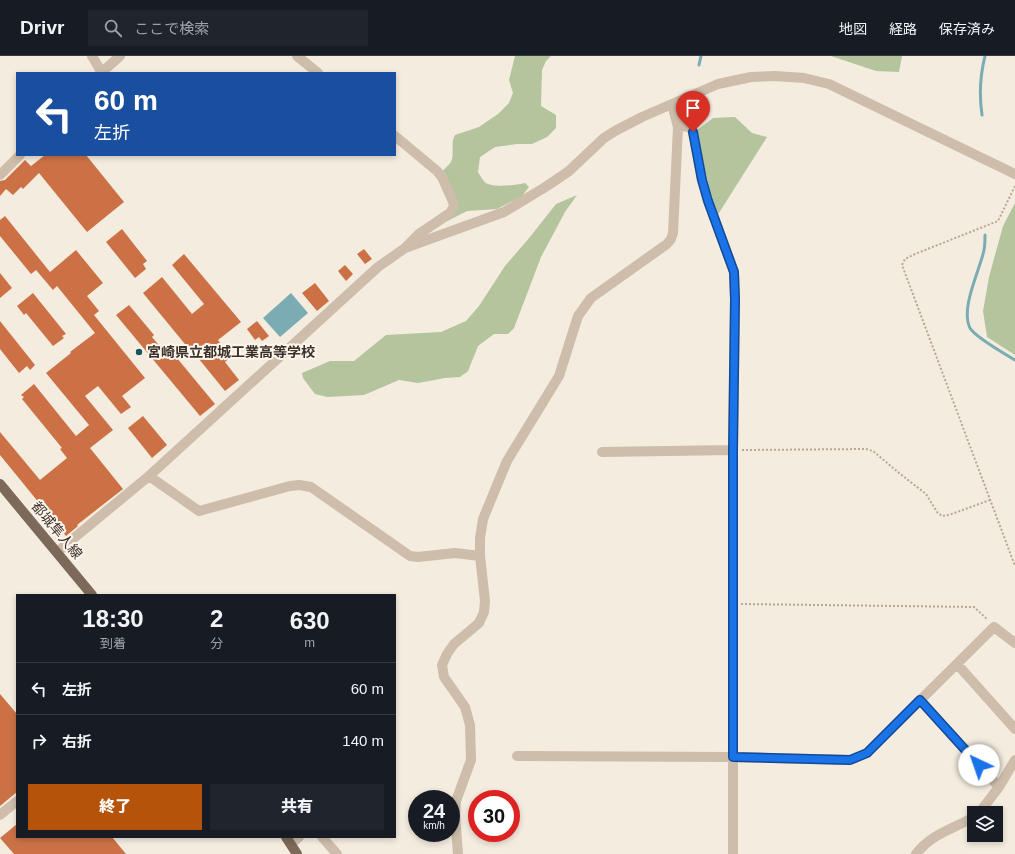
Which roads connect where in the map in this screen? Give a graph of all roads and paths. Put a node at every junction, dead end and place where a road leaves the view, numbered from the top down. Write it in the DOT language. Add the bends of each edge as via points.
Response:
graph roads {
  1 [pos="92,56"];
  2 [pos="120,56"];
  3 [pos="297,56"];
  4 [pos="101,72"];
  5 [pos="103,72"];
  6 [pos="317,72"];
  7 [pos="672,104"];
  8 [pos="678,127"];
  9 [pos="396,137"];
  10 [pos="19,156"];
  11 [pos="1015,174"];
  12 [pos="0,175"];
  13 [pos="1015,186"];
  14 [pos="405,248"];
  15 [pos="733,450"];
  16 [pos="602,452"];
  17 [pos="149,476"];
  18 [pos="0,484"];
  19 [pos="990,500"];
  20 [pos="57,552"];
  21 [pos="480,556"];
  22 [pos="1015,566"];
  23 [pos="91,594"];
  24 [pos="733,604"];
  25 [pos="994,627"];
  26 [pos="1015,643"];
  27 [pos="957,664"];
  28 [pos="920,700"];
  29 [pos="1015,729"];
  30 [pos="517,756"];
  31 [pos="733,757"];
  32 [pos="1015,760"];
  33 [pos="999,787"];
  34 [pos="16,802"];
  35 [pos="984,806"];
  36 [pos="0,815"];
  37 [pos="967,821"];
  38 [pos="323,838"];
  39 [pos="288,840"];
  40 [pos="297,854"];
  41 [pos="337,854"];
  42 [pos="458,854"];
  43 [pos="733,854"];
  44 [pos="916,854"];
  1 -- 4 [label="street"];
  2 -- 5 [label="street"];
  3 -- 6 [label="street"];
  7 -- 8 [label="street"];
  7 -- 11 [label="street" via="718,84 751,77 804,78 828,84"];
  7 -- 14 [label="street" via="604,138 569,171 504,212"];
  8 -- 15 [label="street" via="689,126 693,132 708,201 734,272"];
  8 -- 21 [label="street" via="671,239 591,298 578,316 559,376 514,447 499,477 483,519"];
  9 -- 14 [label="street" via="437,171 454,204 450,213 419,234"];
  10 -- 12 [label="street"];
  13 -- 19 [label="path" via="998,221 915,254 906,259 902,266"];
  14 -- 17 [label="street" via="378,267"];
  15 -- 16 [label="street"];
  15 -- 19 [label="path" via="866,449 873,451 926,494 942,516"];
  15 -- 24 [label="street"];
  17 -- 20 [label="street"];
  17 -- 21 [label="street" via="199,511 290,486 311,487 410,556 455,553"];
  18 -- 20 [label="main road, 都城隼人線"];
  19 -- 22 [label="path"];
  20 -- 23 [label="main road, 都城隼人線"];
  21 -- 42 [label="street" via="484,612 479,623 454,644 442,665 444,676 465,707 470,725 471,760 456,801"];
  24 -- 25 [label="path" via="974,607"];
  24 -- 31 [label="street"];
  25 -- 26 [label="street"];
  25 -- 27 [label="street"];
  27 -- 28 [label="street"];
  27 -- 29 [label="street"];
  28 -- 31 [label="street" via="867,753 850,760"];
  28 -- 33 [label="street"];
  30 -- 31 [label="street"];
  31 -- 43 [label="street"];
  32 -- 33 [label="street"];
  33 -- 35 [label="street"];
  34 -- 36 [label="street"];
  37 -- 44 [label="street" via="932,838"];
  38 -- 41 [label="street"];
  39 -- 40 [label="main road"];
}
